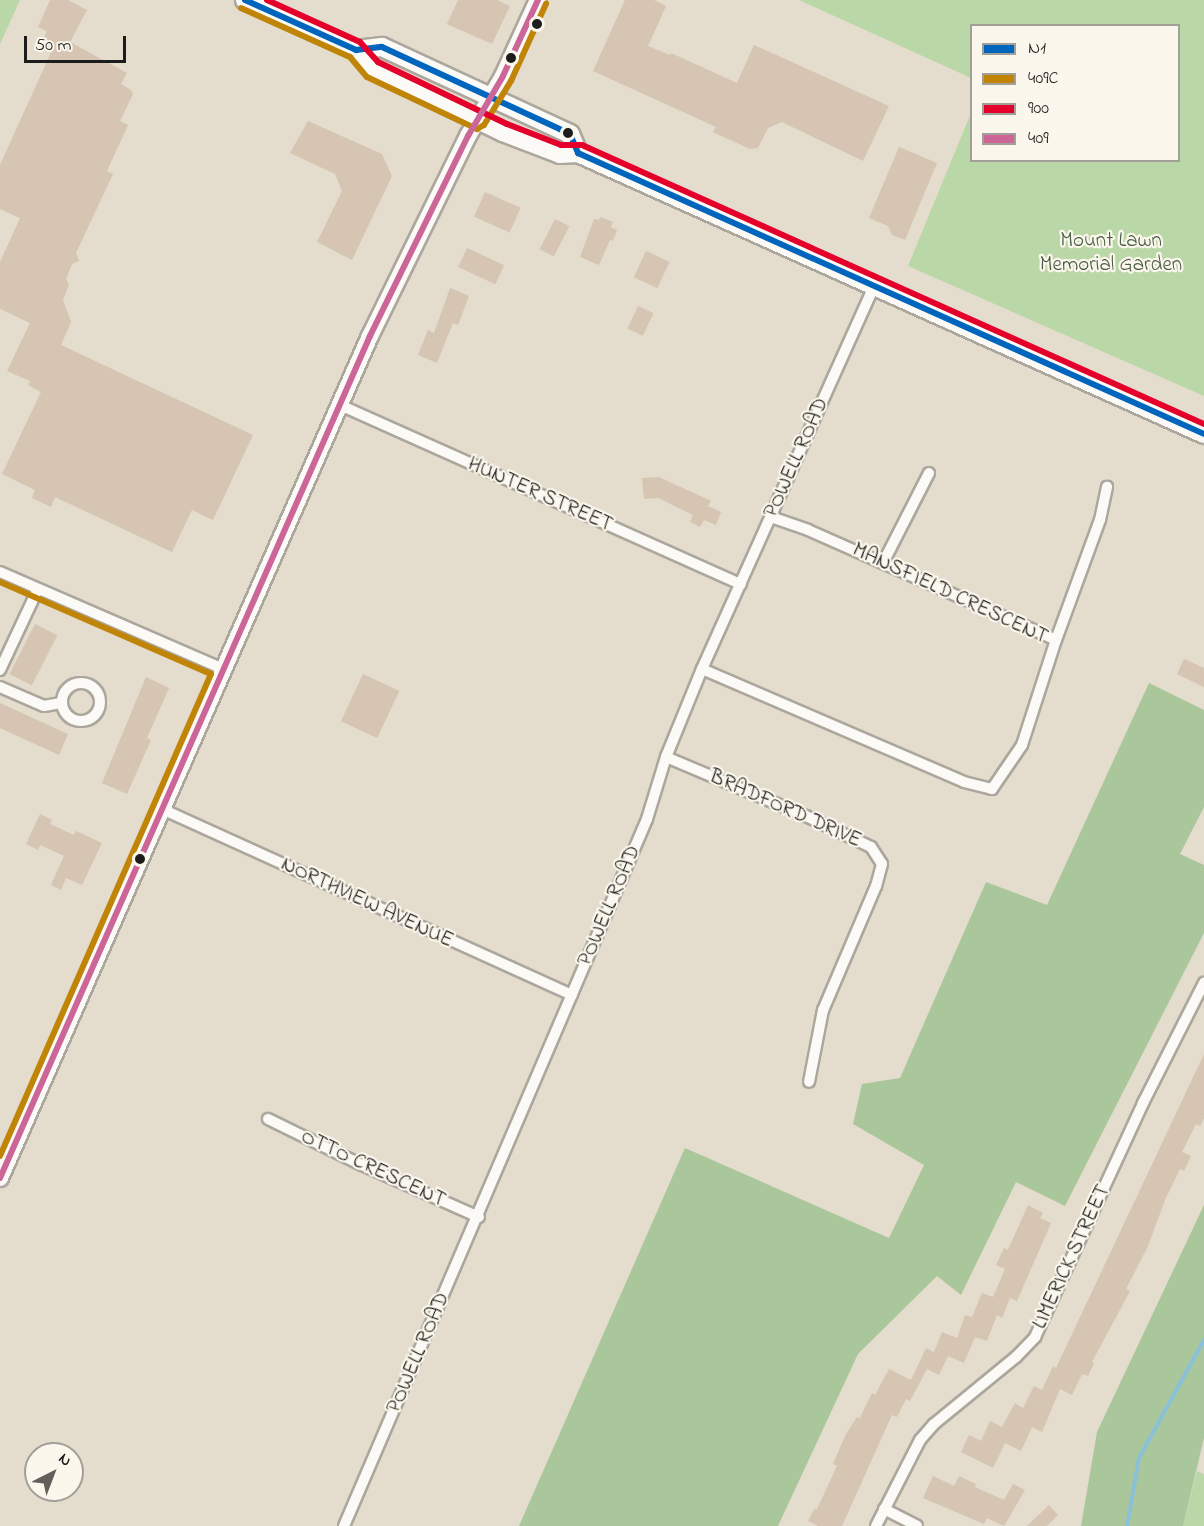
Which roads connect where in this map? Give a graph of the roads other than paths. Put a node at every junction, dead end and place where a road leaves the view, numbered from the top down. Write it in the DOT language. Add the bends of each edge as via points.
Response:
graph roads {
  1 [pos="245,0"];
  2 [pos="538,0"];
  3 [pos="356,50"];
  4 [pos="490,98"];
  5 [pos="477,120"];
  6 [pos="578,153"];
  7 [pos="874,286"];
  8 [pos="340,405"];
  9 [pos="1204,434"];
  10 [pos="929,472"];
  11 [pos="1107,487"];
  12 [pos="771,517"];
  13 [pos="882,562"];
  14 [pos="0,572"];
  15 [pos="741,584"];
  16 [pos="38,589"];
  17 [pos="1056,640"];
  18 [pos="222,669"];
  19 [pos="702,669"];
  20 [pos="0,670"];
  21 [pos="0,687"];
  22 [pos="61,703"];
  23 [pos="666,757"];
  24 [pos="162,809"];
  25 [pos="1204,983"];
  26 [pos="572,995"];
  27 [pos="809,1082"];
  28 [pos="268,1119"];
  29 [pos="0,1178"];
  30 [pos="478,1217"];
  31 [pos="884,1509"];
  32 [pos="344,1526"];
  33 [pos="876,1526"];
  34 [pos="917,1526"];
  1 -- 3 [label="main road"];
  2 -- 4 [label="street"];
  3 -- 4 [label="main road" via="382,47"];
  3 -- 5 [label="main road" via="372,69"];
  4 -- 5 [label="street"];
  4 -- 6 [label="main road" via="570,134"];
  5 -- 6 [label="main road" via="560,154"];
  5 -- 8 [label="street" via="393,287"];
  6 -- 7 [label="main road"];
  7 -- 9 [label="main road"];
  7 -- 12 [label="street, POWELL ROAD"];
  8 -- 15 [label="street, HUNTER STREET"];
  8 -- 18 [label="street"];
  10 -- 13 [label="street"];
  11 -- 17 [label="street" via="1100,520"];
  12 -- 13 [label="street, MANSFIELD CRESCENT"];
  12 -- 15 [label="street, POWELL ROAD"];
  13 -- 17 [label="street, MANSFIELD CRESCENT"];
  14 -- 16 [label="street"];
  15 -- 19 [label="street, POWELL ROAD"];
  16 -- 18 [label="street"];
  16 -- 20 [label="street"];
  17 -- 19 [label="street, MANSFIELD CRESCENT" via="1022,745 992,789 964,782"];
  18 -- 24 [label="street"];
  19 -- 23 [label="street, POWELL ROAD"];
  21 -- 22 [label="street" via="44,706"];
  23 -- 26 [label="street, POWELL ROAD" via="647,819"];
  23 -- 27 [label="street, BRADFORD DRIVE" via="871,847 882,864 823,1010"];
  24 -- 26 [label="street, NORTHVIEW AVENUE"];
  24 -- 29 [label="street"];
  25 -- 31 [label="street, LIMERICK STREET" via="1143,1103 1035,1337 934,1424 920,1440"];
  26 -- 30 [label="street, POWELL ROAD"];
  28 -- 30 [label="street, OTTO CRESCENT"];
  30 -- 32 [label="street, POWELL ROAD"];
  31 -- 33 [label="street, LIMERICK STREET"];
  31 -- 34 [label="street"];
}
